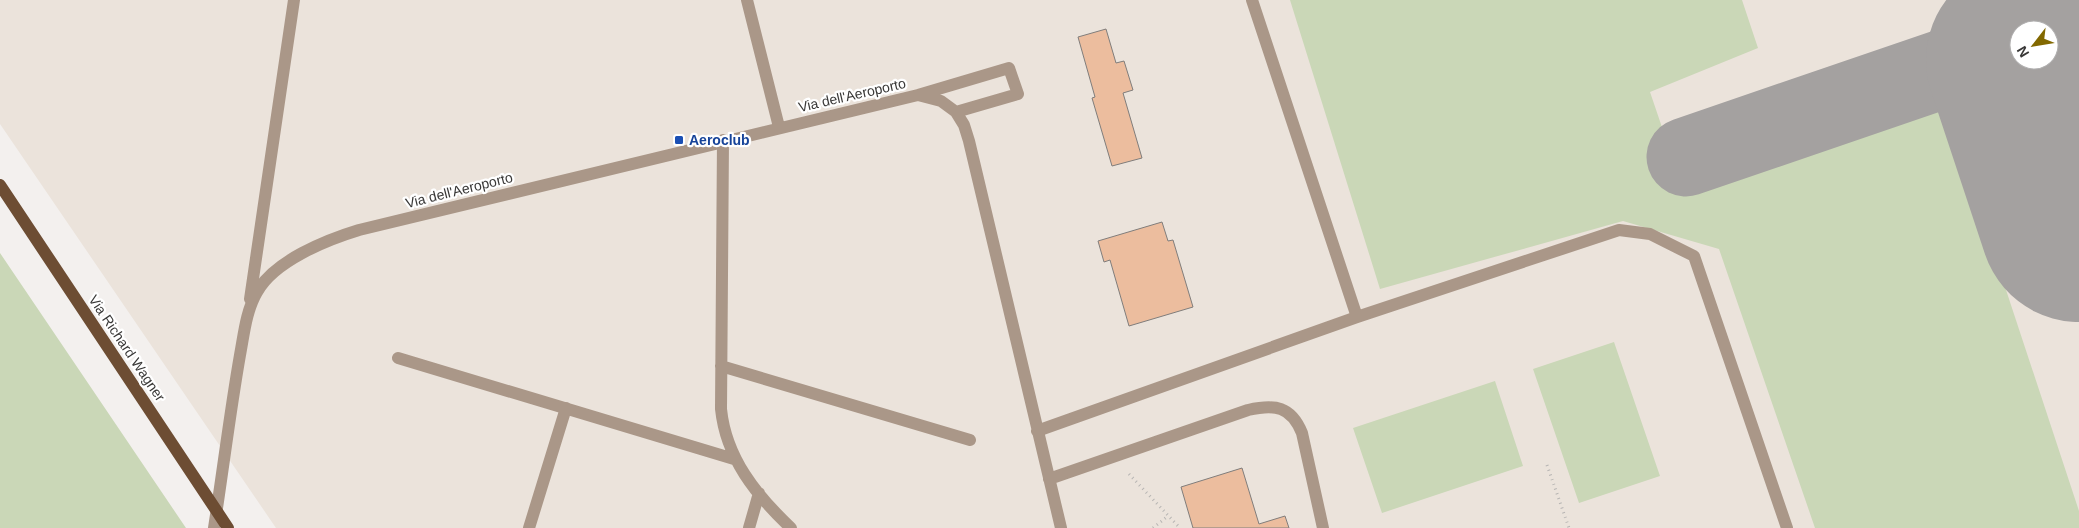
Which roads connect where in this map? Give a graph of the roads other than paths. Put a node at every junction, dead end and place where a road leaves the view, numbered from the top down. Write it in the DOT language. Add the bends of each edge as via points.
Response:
graph roads {
  1 [pos="294,0"];
  2 [pos="747,0"];
  3 [pos="1252,0"];
  4 [pos="918,95"];
  5 [pos="956,112"];
  6 [pos="778,128"];
  7 [pos="723,140"];
  8 [pos="0,185"];
  9 [pos="249,311"];
  10 [pos="1357,317"];
  11 [pos="398,358"];
  12 [pos="721,366"];
  13 [pos="566,408"];
  14 [pos="1037,431"];
  15 [pos="970,440"];
  16 [pos="734,459"];
  17 [pos="1049,479"];
  18 [pos="759,493"];
  19 [pos="214,528"];
  20 [pos="228,528"];
  21 [pos="529,528"];
  22 [pos="749,528"];
  23 [pos="791,528"];
  24 [pos="1061,528"];
  25 [pos="1323,528"];
  26 [pos="1788,528"];
  1 -- 9 [label="street"];
  2 -- 6 [label="street"];
  3 -- 10 [label="street"];
  4 -- 5 [label="street, Via dell'Aeroporto" via="941,101"];
  4 -- 5 [label="street, Via dell'Aeroporto" via="1009,68 1018,94"];
  4 -- 6 [label="street, Via dell'Aeroporto"];
  5 -- 14 [label="street" via="969,141"];
  6 -- 7 [label="street, Via dell'Aeroporto"];
  7 -- 9 [label="street, Via dell'Aeroporto" via="328,239 272,274 257,291"];
  7 -- 12 [label="street"];
  8 -- 20 [label="main road, Via Richard Wagner"];
  9 -- 19 [label="street, Via dell'Aeroporto"];
  10 -- 14 [label="street"];
  10 -- 26 [label="street" via="1619,230 1650,234 1694,256"];
  11 -- 13 [label="street"];
  12 -- 15 [label="street"];
  12 -- 16 [label="street" via="723,428"];
  13 -- 16 [label="street"];
  13 -- 21 [label="street"];
  14 -- 17 [label="street"];
  16 -- 18 [label="street"];
  17 -- 24 [label="street"];
  17 -- 25 [label="street" via="1248,410 1265,406 1279,408 1290,414 1302,433"];
  18 -- 22 [label="street"];
  18 -- 23 [label="street"];
}
